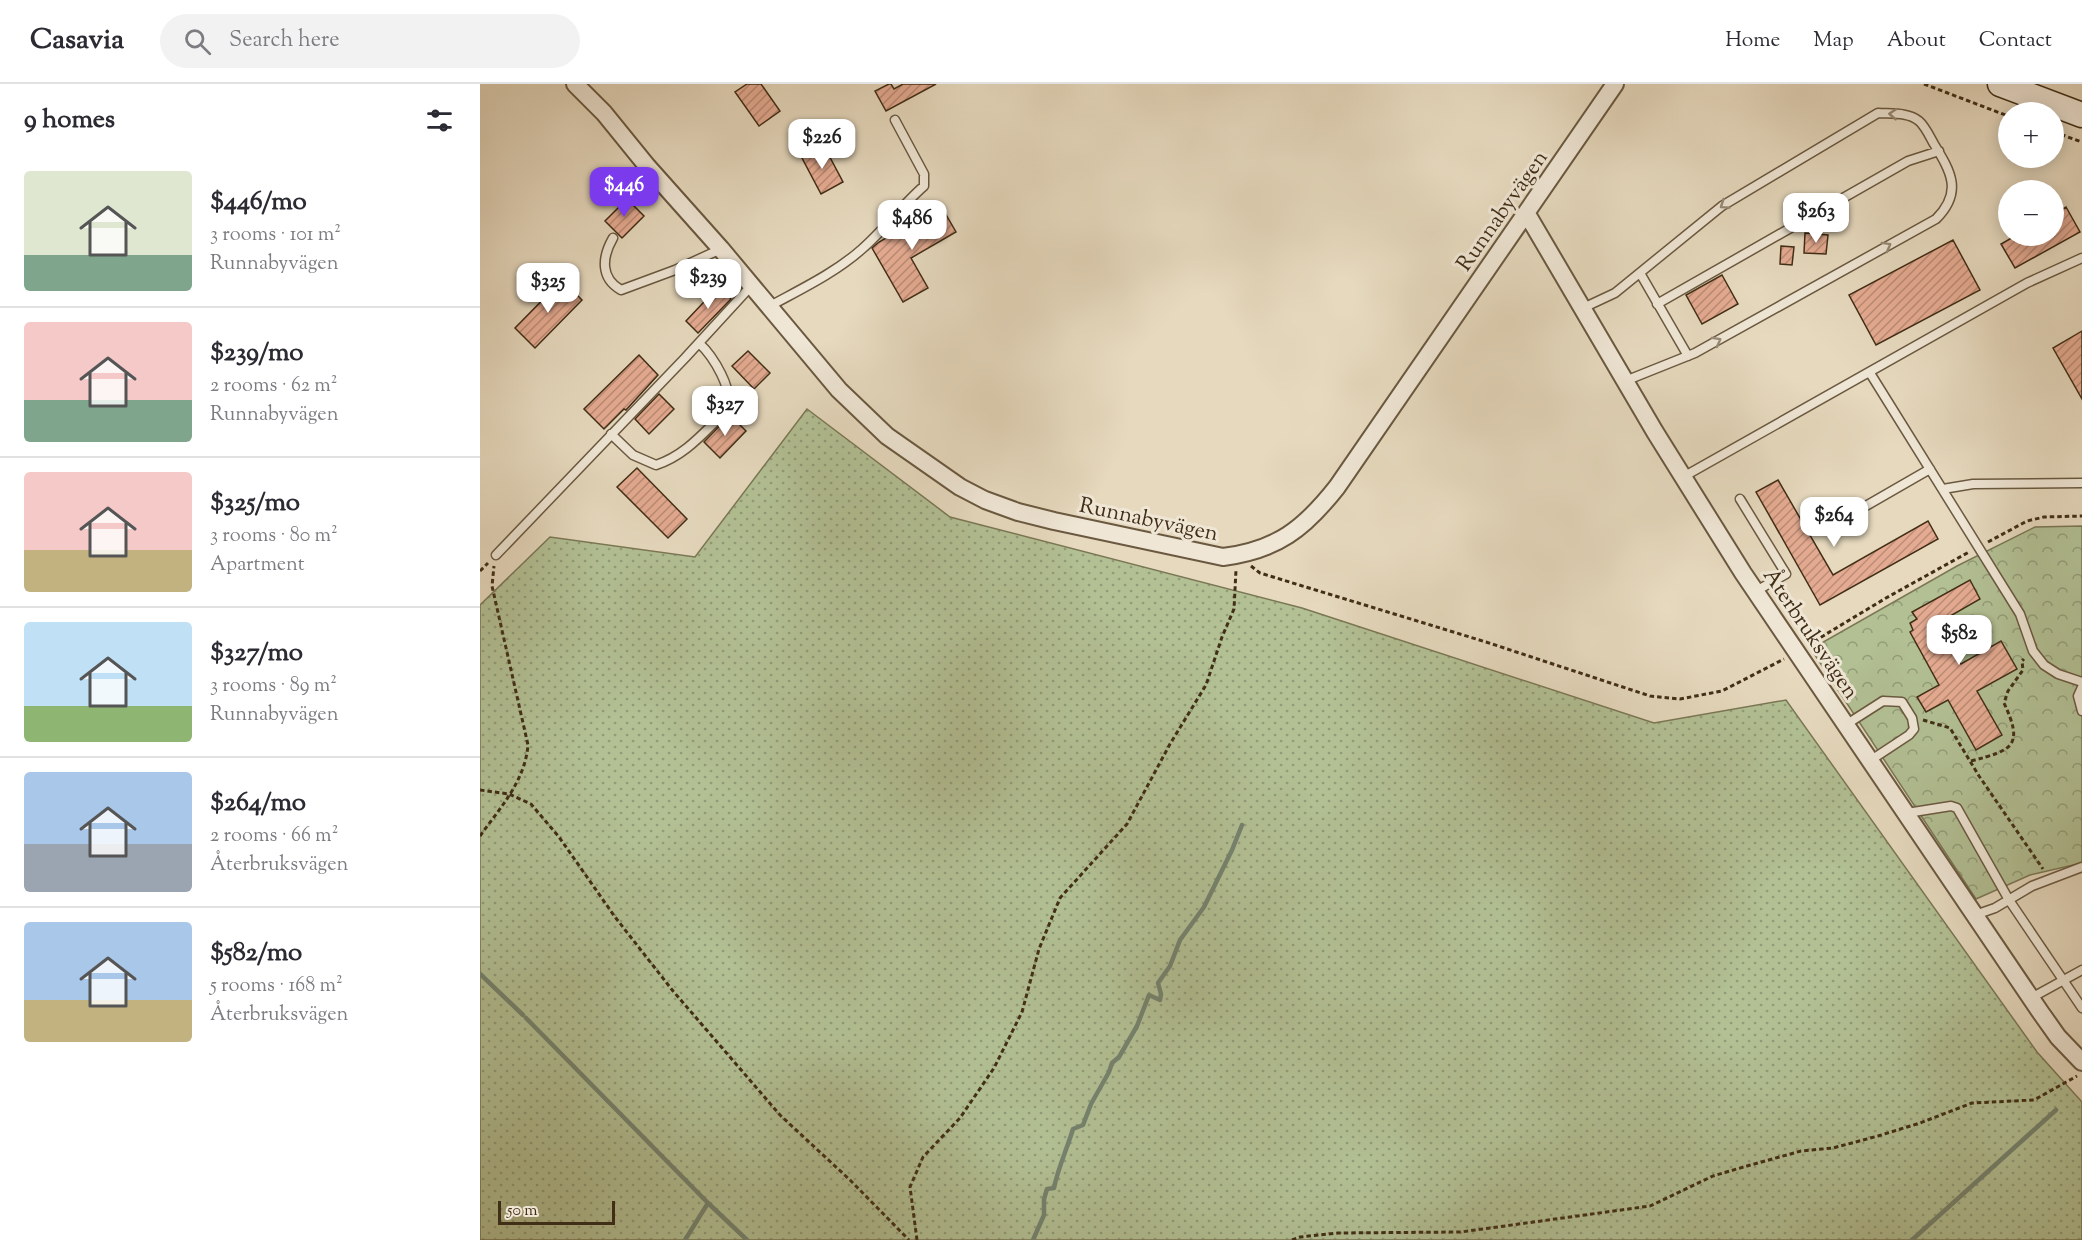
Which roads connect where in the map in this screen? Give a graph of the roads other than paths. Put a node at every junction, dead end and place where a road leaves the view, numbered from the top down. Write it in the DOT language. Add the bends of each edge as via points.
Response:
graph roads {
  1 [pos="575,84"];
  2 [pos="1615,84"];
  3 [pos="2000,84"];
  4 [pos="2082,116"];
  5 [pos="895,120"];
  6 [pos="1939,151"];
  7 [pos="1527,214"];
  8 [pos="613,238"];
  9 [pos="721,249"];
  10 [pos="2082,258"];
  11 [pos="1640,273"];
  12 [pos="752,285"];
  13 [pos="1657,304"];
  14 [pos="770,306"];
  15 [pos="1582,308"];
  16 [pos="699,342"];
  17 [pos="1688,356"];
  18 [pos="1870,373"];
  19 [pos="1625,381"];
  20 [pos="611,434"];
  21 [pos="1930,469"];
  22 [pos="1683,477"];
  23 [pos="2082,483"];
  24 [pos="1943,489"];
  25 [pos="1740,499"];
  26 [pos="1839,522"];
  27 [pos="496,555"];
  28 [pos="1756,591"];
  29 [pos="2082,682"];
  30 [pos="2082,687"];
  31 [pos="2082,711"];
  32 [pos="1847,724"];
  33 [pos="1872,760"];
  34 [pos="1907,813"];
  35 [pos="2082,867"];
  36 [pos="2009,900"];
  37 [pos="1975,915"];
  38 [pos="2082,970"];
  39 [pos="2063,980"];
  40 [pos="2031,998"];
  41 [pos="2082,1008"];
  42 [pos="2082,1062"];
  1 -- 9 [label="street, Runnabyvägen"];
  2 -- 7 [label="street, Runnabyvägen"];
  3 -- 4 [label="main road"];
  5 -- 14 [label="lane" via="924,174 924,186 862,249"];
  6 -- 11 [label="lane, one-way" via="1919,121 1906,115 1878,113 1722,206"];
  6 -- 13 [label="lane" via="1908,161"];
  17 -- 6 [label="lane, one-way" via="1936,219 1952,197 1953,188"];
  7 -- 14 [label="street, Runnabyvägen" via="1318,512 1279,541 1236,556 1203,555 1045,519 985,500 930,467 865,417"];
  7 -- 15 [label="street, Återbruksvägen"];
  8 -- 9 [label="lane" via="605,258 605,272 610,284 621,290"];
  9 -- 12 [label="street, Runnabyvägen"];
  10 -- 18 [label="lane" via="2017,288"];
  11 -- 13 [label="lane"];
  11 -- 15 [label="lane" via="1615,293"];
  12 -- 14 [label="street, Runnabyvägen"];
  12 -- 16 [label="lane"];
  13 -- 17 [label="lane"];
  15 -- 19 [label="street, Återbruksvägen"];
  16 -- 20 [label="lane"];
  16 -- 20 [label="lane" via="714,360 727,402 726,409 696,441 656,465 633,456"];
  17 -- 19 [label="lane"];
  18 -- 21 [label="lane"];
  18 -- 22 [label="lane"];
  19 -- 22 [label="street, Återbruksvägen"];
  20 -- 27 [label="lane"];
  21 -- 24 [label="lane"];
  21 -- 26 [label="lane"];
  22 -- 28 [label="street, Återbruksvägen"];
  23 -- 24 [label="lane" via="1973,484"];
  24 -- 29 [label="lane" via="2020,614 2033,651 2058,674"];
  25 -- 28 [label="lane" via="1786,574"];
  28 -- 32 [label="street, Återbruksvägen"];
  30 -- 31 [label="lane" via="2078,696"];
  32 -- 33 [label="street, Återbruksvägen"];
  32 -- 33 [label="lane" via="1883,701 1902,702 1914,729"];
  33 -- 34 [label="street, Återbruksvägen"];
  34 -- 36 [label="lane" via="1957,808"];
  34 -- 37 [label="street, Återbruksvägen"];
  35 -- 36 [label="lane" via="2050,878"];
  36 -- 37 [label="lane"];
  36 -- 39 [label="lane"];
  37 -- 40 [label="street, Återbruksvägen"];
  38 -- 39 [label="lane"];
  39 -- 40 [label="lane"];
  39 -- 41 [label="lane"];
  40 -- 42 [label="street, Återbruksvägen" via="2058,1037"];
}
